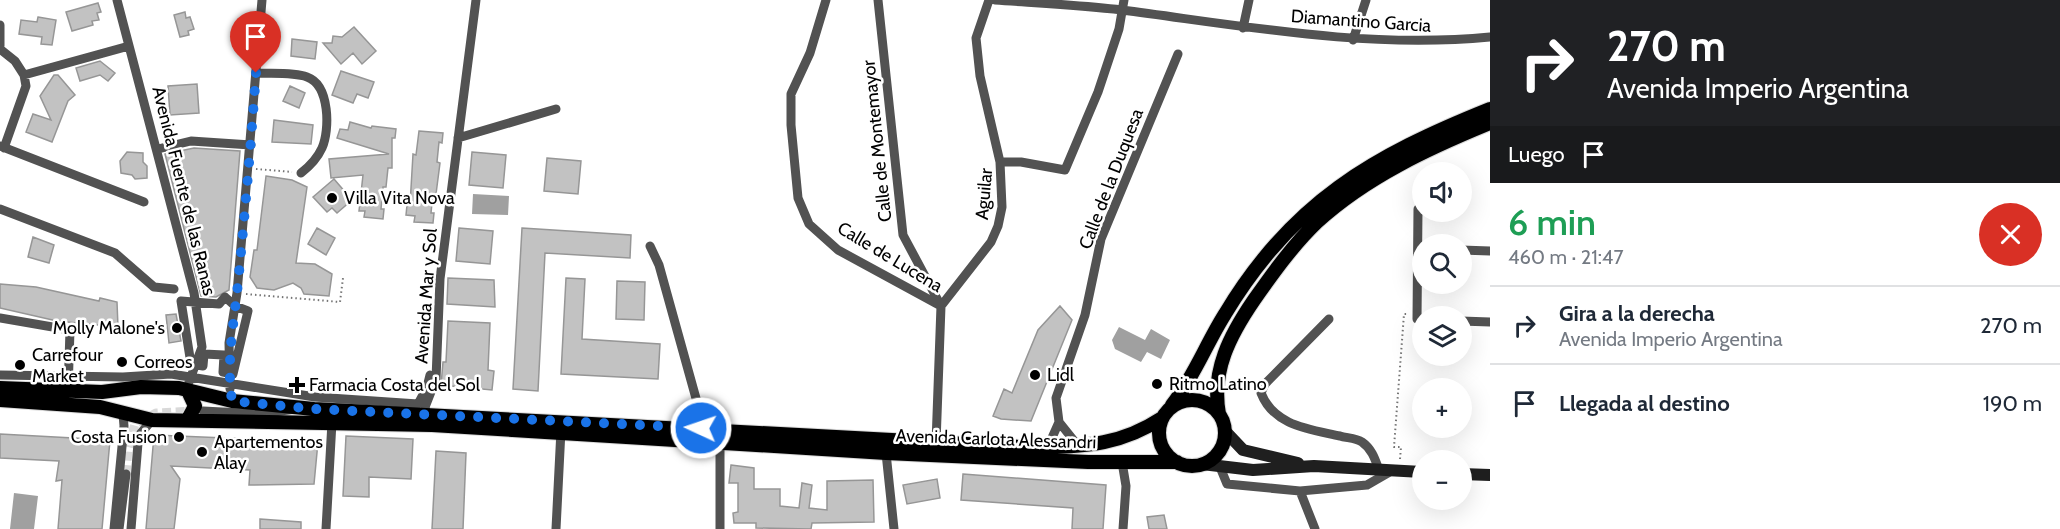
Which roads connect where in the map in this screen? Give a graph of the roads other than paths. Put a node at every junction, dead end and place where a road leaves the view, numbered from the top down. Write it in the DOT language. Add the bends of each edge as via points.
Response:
graph roads {
  1 [pos="117,0"];
  2 [pos="262,0"];
  3 [pos="476,0"];
  4 [pos="826,0"];
  5 [pos="878,0"];
  6 [pos="989,0"];
  7 [pos="995,0"];
  8 [pos="1124,0"];
  9 [pos="1249,0"];
  10 [pos="1366,0"];
  11 [pos="1124,10"];
  12 [pos="0,25"];
  13 [pos="1243,28"];
  14 [pos="1490,37"];
  15 [pos="1353,40"];
  16 [pos="129,46"];
  17 [pos="0,48"];
  18 [pos="1178,54"];
  19 [pos="256,73"];
  20 [pos="24,75"];
  21 [pos="556,109"];
  22 [pos="1490,109"];
  23 [pos="1490,123"];
  24 [pos="458,138"];
  25 [pos="251,145"];
  26 [pos="2,147"];
  27 [pos="158,149"];
  28 [pos="1000,162"];
  29 [pos="301,173"];
  30 [pos="144,202"];
  31 [pos="0,209"];
  32 [pos="650,246"];
  33 [pos="1472,250"];
  34 [pos="1490,251"];
  35 [pos="174,289"];
  36 [pos="195,300"];
  37 [pos="235,306"];
  38 [pos="941,306"];
  39 [pos="0,318"];
  40 [pos="1329,319"];
  41 [pos="1472,321"];
  42 [pos="1490,322"];
  43 [pos="196,365"];
  44 [pos="228,372"];
  45 [pos="68,374"];
  46 [pos="0,375"];
  47 [pos="430,375"];
  48 [pos="188,386"];
  49 [pos="230,386"];
  50 [pos="0,388"];
  51 [pos="122,391"];
  52 [pos="68,392"];
  53 [pos="0,400"];
  54 [pos="232,401"];
  55 [pos="1173,405"];
  56 [pos="302,407"];
  57 [pos="203,411"];
  58 [pos="122,413"];
  59 [pos="1220,414"];
  60 [pos="1162,418"];
  61 [pos="188,419"];
  62 [pos="429,419"];
  63 [pos="152,420"];
  64 [pos="332,422"];
  65 [pos="1059,422"];
  66 [pos="561,427"];
  67 [pos="701,428"];
  68 [pos="1225,431"];
  69 [pos="720,442"];
  70 [pos="813,442"];
  71 [pos="936,443"];
  72 [pos="1079,447"];
  73 [pos="1039,448"];
  74 [pos="886,453"];
  75 [pos="1122,462"];
  76 [pos="1177,462"];
  77 [pos="1202,464"];
  78 [pos="1314,466"];
  79 [pos="1220,467"];
  80 [pos="1379,470"];
  81 [pos="1396,471"];
  82 [pos="1412,472"];
  83 [pos="126,474"];
  84 [pos="1472,474"];
  85 [pos="1490,475"];
  86 [pos="1300,491"];
  87 [pos="114,529"];
  88 [pos="118,529"];
  89 [pos="131,529"];
  90 [pos="326,529"];
  91 [pos="556,529"];
  92 [pos="720,529"];
  93 [pos="894,529"];
  94 [pos="1123,529"];
  95 [pos="1315,529"];
  1 -- 16 [label="street, Avenida Fuente de las Ranas"];
  2 -- 19 [label="street"];
  3 -- 24 [label="street, Avenida Mar y Sol"];
  4 -- 38 [label="street, Calle de Lucena" via="810,53 791,94 798,198 809,224 838,250"];
  5 -- 38 [label="street, Calle de Montemayor" via="903,235"];
  6 -- 28 [label="street" via="976,38 980,76"];
  7 -- 11 [label="street, Diamantino Garcia"];
  8 -- 11 [label="street"];
  9 -- 13 [label="street"];
  10 -- 15 [label="street"];
  11 -- 13 [label="street, Diamantino Garcia"];
  11 -- 28 [label="street, Aguilar" via="1098,92 1065,170"];
  12 -- 17 [label="street"];
  13 -- 15 [label="street, Diamantino Garcia"];
  14 -- 15 [label="street, Diamantino Garcia" via="1440,42"];
  16 -- 20 [label="street"];
  16 -- 27 [label="street, Avenida Fuente de las Ranas"];
  17 -- 20 [label="street"];
  18 -- 65 [label="street, Calle de la Duquesa" via="1101,239 1085,315 1056,398"];
  19 -- 25 [label="street"];
  19 -- 29 [label="street" via="308,77 323,90 327,106 323,146 313,164"];
  20 -- 26 [label="street" via="26,86"];
  21 -- 24 [label="street"];
  22 -- 55 [label="main road" via="1431,132 1374,161 1332,189 1307,212 1251,275 1224,314"];
  23 -- 59 [label="main road" via="1436,145 1383,174 1340,203 1297,242 1238,323 1225,349 1216,395"];
  24 -- 62 [label="street, Avenida Mar y Sol" via="440,279 436,379"];
  25 -- 27 [label="street" via="191,141"];
  25 -- 37 [label="street"];
  26 -- 30 [label="street"];
  27 -- 36 [label="street, Avenida Fuente de las Ranas"];
  28 -- 38 [label="street, Aguilar" via="1002,207 998,226 967,276"];
  31 -- 35 [label="street" via="115,253 154,286"];
  32 -- 67 [label="street" via="659,265"];
  33 -- 34 [label="street"];
  36 -- 37 [label="street" via="219,304 225,297"];
  36 -- 43 [label="street, Avenida Fuente de las Ranas" via="202,347"];
  36 -- 43 [label="street" via="181,301 192,364"];
  37 -- 44 [label="street" via="248,311 233,374"];
  38 -- 71 [label="street"];
  39 -- 45 [label="street" via="70,330"];
  40 -- 80 [label="street" via="1265,384 1261,393 1265,404 1296,426 1361,441 1373,453"];
  41 -- 42 [label="street"];
  43 -- 44 [label="street" via="203,366 204,354 224,355 223,372"];
  43 -- 48 [label="street, Avenida Fuente de las Ranas"];
  44 -- 49 [label="street"];
  45 -- 46 [label="street"];
  45 -- 48 [label="street" via="171,374"];
  45 -- 52 [label="street"];
  47 -- 49 [label="street" via="418,404"];
  48 -- 49 [label="street"];
  48 -- 51 [label="main road"];
  48 -- 54 [label="main road"];
  48 -- 61 [label="main road" via="195,406"];
  49 -- 54 [label="street"];
  50 -- 52 [label="main road"];
  51 -- 52 [label="main road"];
  51 -- 58 [label="main road" via="118,399"];
  53 -- 58 [label="main road" via="69,404"];
  54 -- 56 [label="main road"];
  55 -- 59 [label="main road" via="1192,399 1212,406"];
  55 -- 60 [label="main road"];
  56 -- 57 [label="street" via="273,413"];
  56 -- 62 [label="main road"];
  58 -- 63 [label="main road"];
  58 -- 87 [label="street" via="124,434"];
  59 -- 68 [label="main road"];
  60 -- 72 [label="main road, Avenida Carlota Alessandri" via="1124,439"];
  60 -- 76 [label="main road" via="1162,448"];
  61 -- 63 [label="main road"];
  61 -- 64 [label="main road"];
  62 -- 64 [label="main road"];
  62 -- 66 [label="main road"];
  63 -- 89 [label="street" via="141,432 138,443"];
  64 -- 90 [label="street"];
  65 -- 72 [label="street"];
  65 -- 73 [label="street" via="1051,440"];
  66 -- 67 [label="main road"];
  66 -- 69 [label="main road"];
  66 -- 91 [label="street"];
  67 -- 70 [label="main road"];
  68 -- 77 [label="main road" via="1219,452"];
  68 -- 78 [label="main road" via="1243,450"];
  69 -- 70 [label="main road"];
  69 -- 92 [label="street"];
  70 -- 71 [label="main road, Avenida Carlota Alessandri"];
  70 -- 74 [label="main road, Avenida Carlota Alessandri"];
  71 -- 73 [label="main road, Avenida Carlota Alessandri"];
  72 -- 73 [label="main road, Avenida Carlota Alessandri"];
  74 -- 75 [label="main road, Avenida Carlota Alessandri"];
  74 -- 93 [label="street"];
  75 -- 76 [label="main road, Avenida Carlota Alessandri"];
  75 -- 94 [label="street" via="1126,486"];
  76 -- 77 [label="main road"];
  77 -- 79 [label="main road"];
  78 -- 79 [label="main road" via="1253,470"];
  78 -- 80 [label="main road"];
  79 -- 86 [label="street" via="1227,484"];
  80 -- 81 [label="main road"];
  81 -- 82 [label="main road"];
  81 -- 86 [label="street" via="1367,485"];
  83 -- 88 [label="street"];
  84 -- 85 [label="main road"];
  86 -- 95 [label="street"];
}
